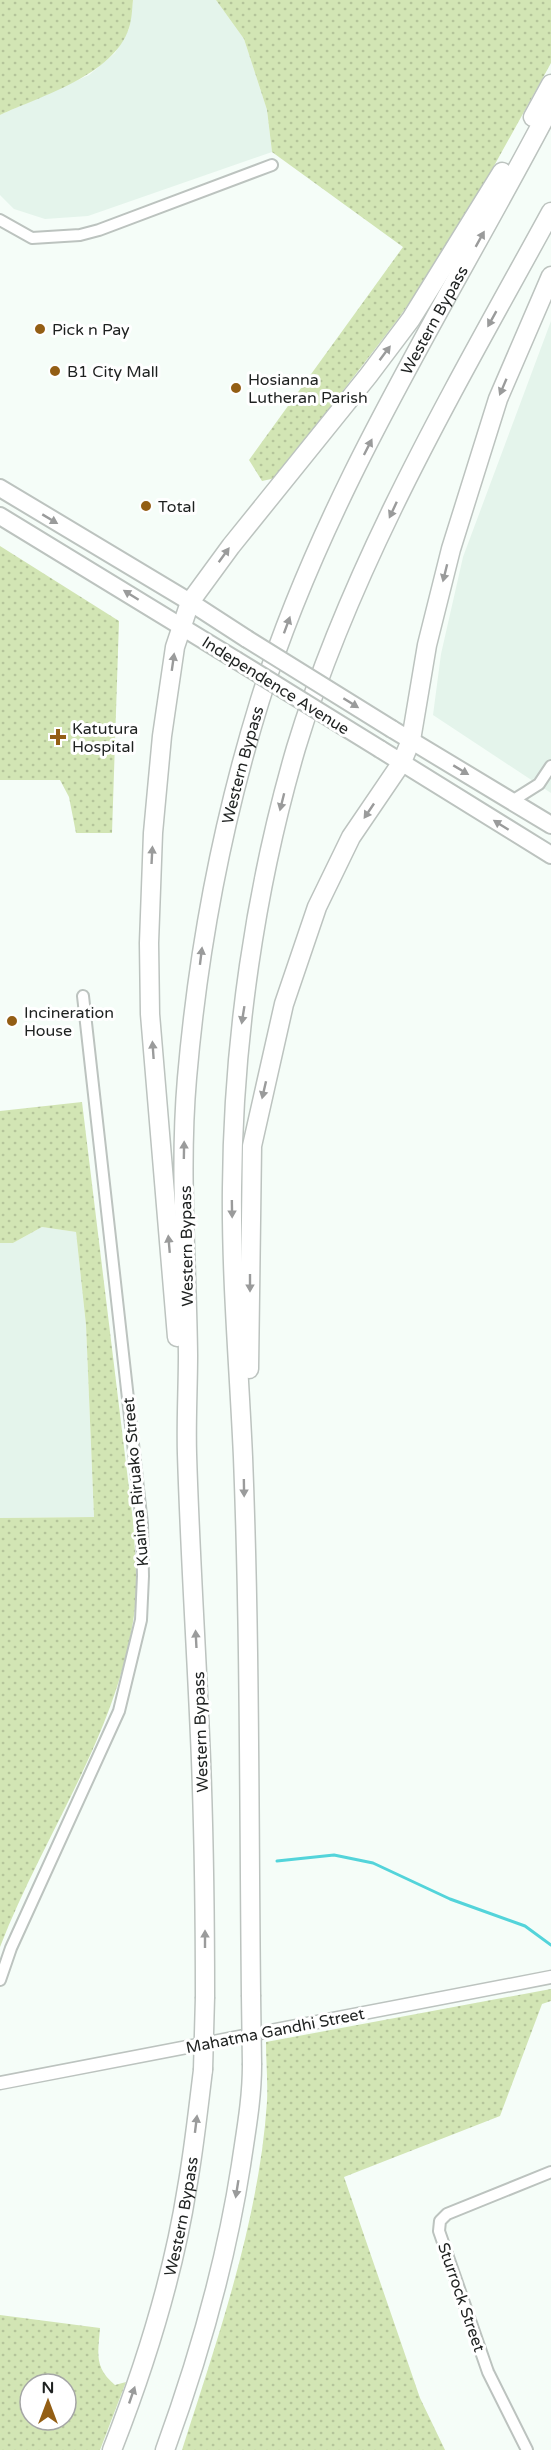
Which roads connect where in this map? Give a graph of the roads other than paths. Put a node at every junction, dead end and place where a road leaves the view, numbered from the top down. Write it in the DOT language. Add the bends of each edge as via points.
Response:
graph roads {
  1 [pos="551,84"];
  2 [pos="551,106"];
  3 [pos="272,165"];
  4 [pos="551,212"];
  5 [pos="0,220"];
  6 [pos="551,276"];
  7 [pos="0,488"];
  8 [pos="0,516"];
  9 [pos="190,602"];
  10 [pos="181,627"];
  11 [pos="411,740"];
  12 [pos="402,762"];
  13 [pos="551,766"];
  14 [pos="551,782"];
  15 [pos="539,784"];
  16 [pos="512,801"];
  17 [pos="551,825"];
  18 [pos="551,855"];
  19 [pos="83,996"];
  20 [pos="187,1449"];
  21 [pos="243,1457"];
  22 [pos="551,1977"];
  23 [pos="0,1980"];
  24 [pos="0,2083"];
  25 [pos="551,2172"];
  26 [pos="112,2450"];
  27 [pos="165,2450"];
  28 [pos="527,2450"];
  9 -- 1 [label="highway, one-way" via="411,319 489,196"];
  20 -- 2 [label="highway, Western Bypass, one-way" via="187,1081 204,933 220,847 260,700 321,541 417,353"];
  3 -- 5 [label="street" via="80,235 32,238"];
  4 -- 21 [label="highway, one-way" via="449,398 350,602 297,746 285,790 264,880 241,1025 234,1126 232,1246"];
  6 -- 11 [label="highway, one-way" via="498,399 450,549 427,645"];
  7 -- 9 [label="main road, Independence Avenue, one-way"];
  10 -- 8 [label="main road, Independence Avenue, one-way"];
  9 -- 10 [label="highway"];
  9 -- 11 [label="main road, Independence Avenue, one-way, bridge"];
  10 -- 12 [label="main road, Independence Avenue, bridge"];
  20 -- 10 [label="highway, one-way" via="155,1084 149,943 162,736"];
  11 -- 12 [label="highway"];
  11 -- 16 [label="main road, Independence Avenue, one-way"];
  18 -- 12 [label="main road, Independence Avenue, one-way"];
  12 -- 21 [label="highway, one-way" via="351,837 317,907 284,1005 273,1053 252,1146 249,1426"];
  13 -- 15 [label="street"];
  14 -- 15 [label="street"];
  15 -- 16 [label="street"];
  16 -- 17 [label="main road, Independence Avenue"];
  19 -- 23 [label="street, Kuaima Riruako Street" via="142,1524 141,1620 119,1711"];
  26 -- 20 [label="highway, Western Bypass, one-way, bridge" via="147,2354 170,2272 187,2189 203,2070 202,1794"];
  21 -- 27 [label="highway, one-way, bridge" via="252,2089 226,2245 203,2337"];
  22 -- 24 [label="street, Mahatma Gandhi Street"];
  25 -- 28 [label="street, Sturrock Street" via="447,2214 440,2221 439,2231 488,2372"];
}
